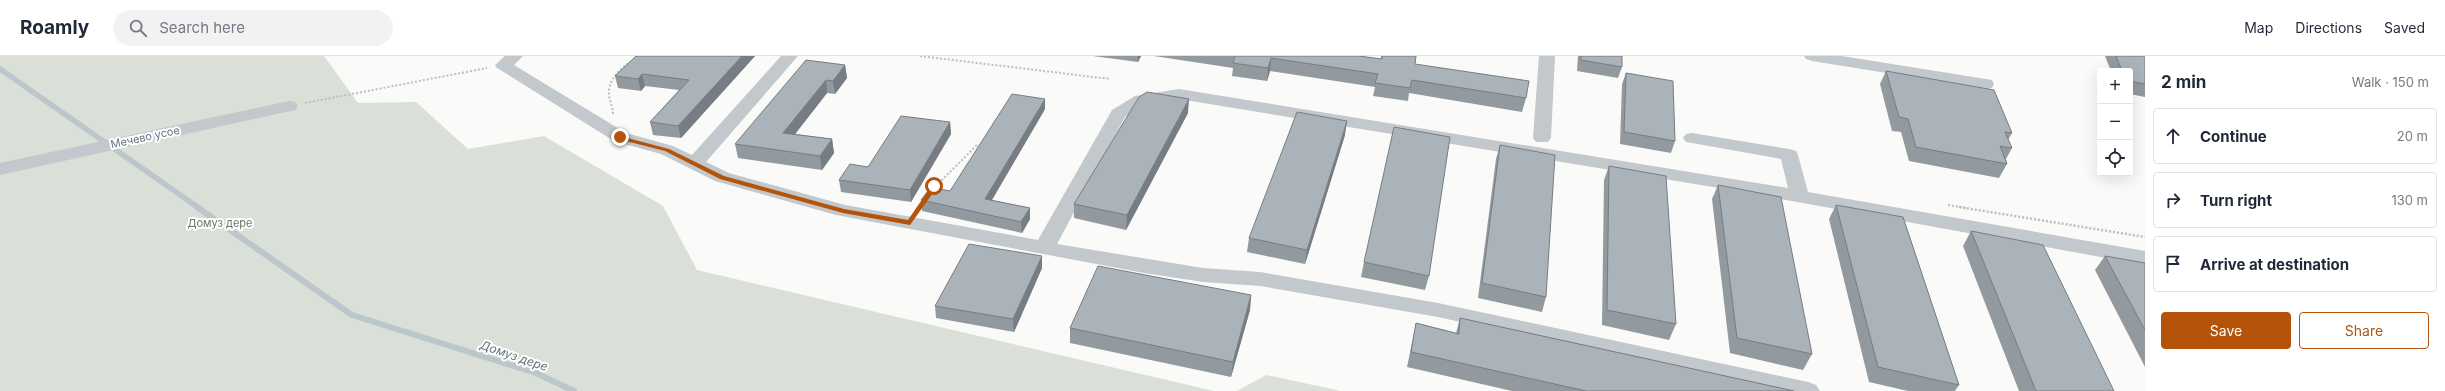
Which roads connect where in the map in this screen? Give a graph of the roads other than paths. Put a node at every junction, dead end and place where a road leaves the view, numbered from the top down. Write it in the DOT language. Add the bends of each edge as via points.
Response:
graph roads {
  1 [pos="790,56"];
  2 [pos="1547,56"];
  3 [pos="1812,56"];
  4 [pos="509,60"];
  5 [pos="1986,84"];
  6 [pos="289,106"];
  7 [pos="1542,138"];
  8 [pos="1692,138"];
  9 [pos="695,163"];
  10 [pos="0,169"];
  11 [pos="1799,196"];
  12 [pos="1045,247"];
  13 [pos="2145,258"];
  14 [pos="1808,391"];
  1 -- 9 [label="street"];
  2 -- 7 [label="street"];
  3 -- 5 [label="street"];
  4 -- 9 [label="street" via="605,130 620,137 667,150"];
  6 -- 10 [label="street, Мечево усое"];
  8 -- 11 [label="street" via="1789,155"];
  9 -- 12 [label="street" via="722,177 843,211"];
  11 -- 12 [label="street" via="1179,94 1141,100 1118,114"];
  11 -- 13 [label="street"];
  12 -- 14 [label="street" via="1144,266 1203,275 1260,279 1438,310"];
}
